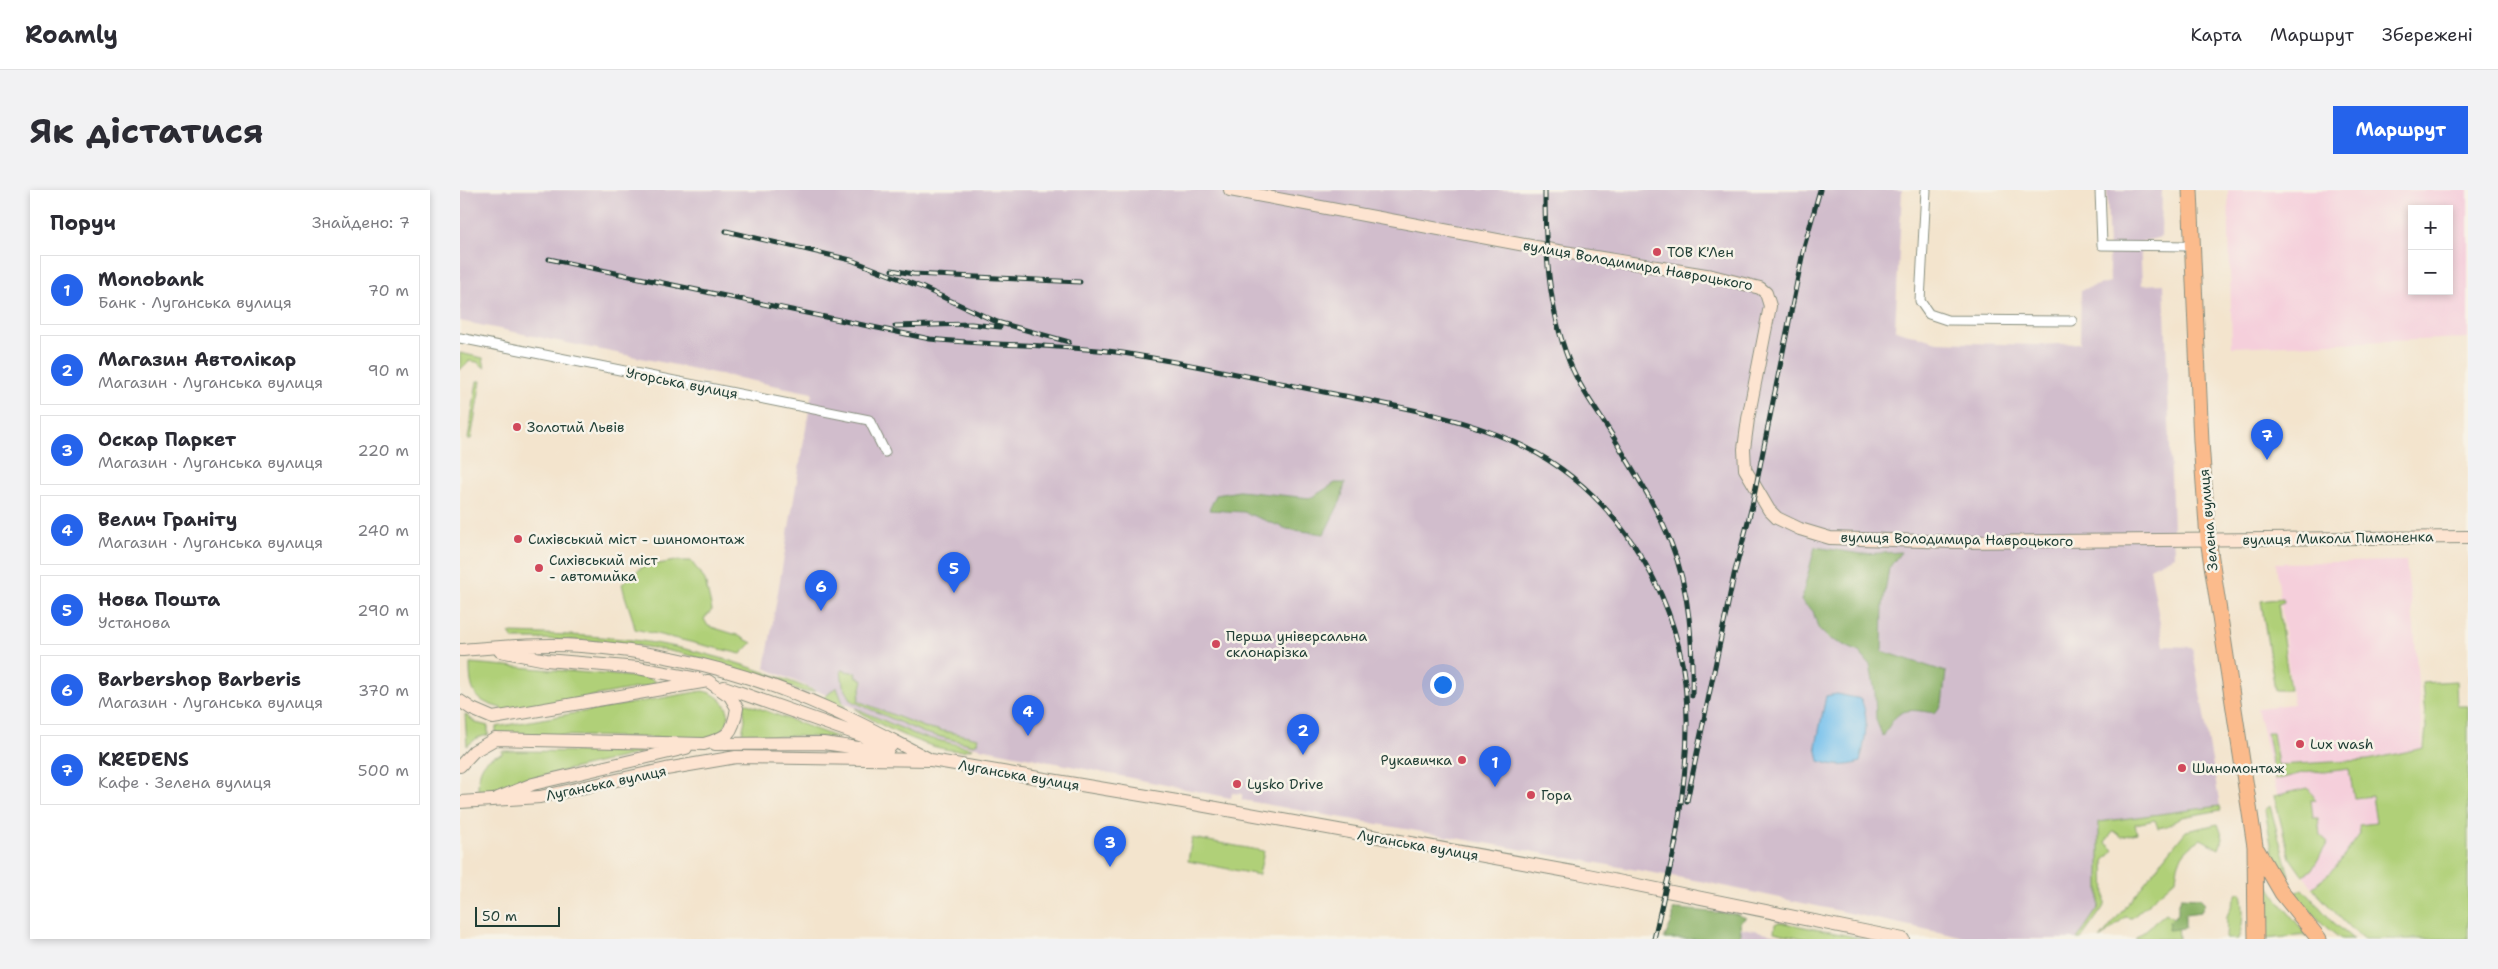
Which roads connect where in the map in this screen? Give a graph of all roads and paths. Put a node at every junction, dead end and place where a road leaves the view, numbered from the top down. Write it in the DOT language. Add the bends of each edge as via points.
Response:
graph roads {
  1 [pos="1230,190"];
  2 [pos="1926,190"];
  3 [pos="2100,190"];
  4 [pos="2190,190"];
  5 [pos="2192,246"];
  6 [pos="2072,321"];
  7 [pos="460,338"];
  8 [pos="885,452"];
  9 [pos="2468,537"];
  10 [pos="2208,539"];
  11 [pos="487,648"];
  12 [pos="460,650"];
  13 [pos="708,680"];
  14 [pos="460,701"];
  15 [pos="704,744"];
  16 [pos="931,760"];
  17 [pos="460,766"];
  18 [pos="492,801"];
  19 [pos="460,802"];
  20 [pos="2255,846"];
  21 [pos="1903,939"];
  22 [pos="2256,939"];
  23 [pos="2319,939"];
  1 -- 10 [label="main road, вулиця Володимира Навроцького" via="1552,250 1712,276 1760,288 1766,293 1770,306 1748,419 1745,469 1776,518 1800,529 1830,538 1954,542"];
  2 -- 6 [label="street" via="1920,300 1929,314 1947,320"];
  3 -- 5 [label="street" via="2102,245"];
  4 -- 5 [label="main road, Зелена вулиця"];
  5 -- 10 [label="main road, Зелена вулиця"];
  7 -- 8 [label="street, Угорська вулиця" via="869,420"];
  9 -- 10 [label="main road, вулиця Миколи Пимоненка"];
  10 -- 20 [label="main road, Зелена вулиця"];
  11 -- 12 [label="main road, Луганська вулиця"];
  11 -- 13 [label="main road" via="546,660 638,668"];
  11 -- 16 [label="main road, Луганська вулиця" via="552,646 615,649 717,669 825,707"];
  13 -- 14 [label="main road" via="493,718"];
  13 -- 15 [label="main road" via="730,696 737,708 732,729 726,736"];
  13 -- 16 [label="main road"];
  15 -- 16 [label="main road" via="823,743"];
  15 -- 17 [label="main road" via="495,739 474,751"];
  15 -- 18 [label="main road" via="533,784"];
  16 -- 18 [label="main road, Луганська вулиця" via="736,758 540,797"];
  16 -- 21 [label="main road, Луганська вулиця" via="1578,873"];
  18 -- 19 [label="main road, Луганська вулиця"];
  20 -- 22 [label="main road, Зелена вулиця"];
  20 -- 23 [label="main road, Зелена вулиця" via="2282,893"];
}
